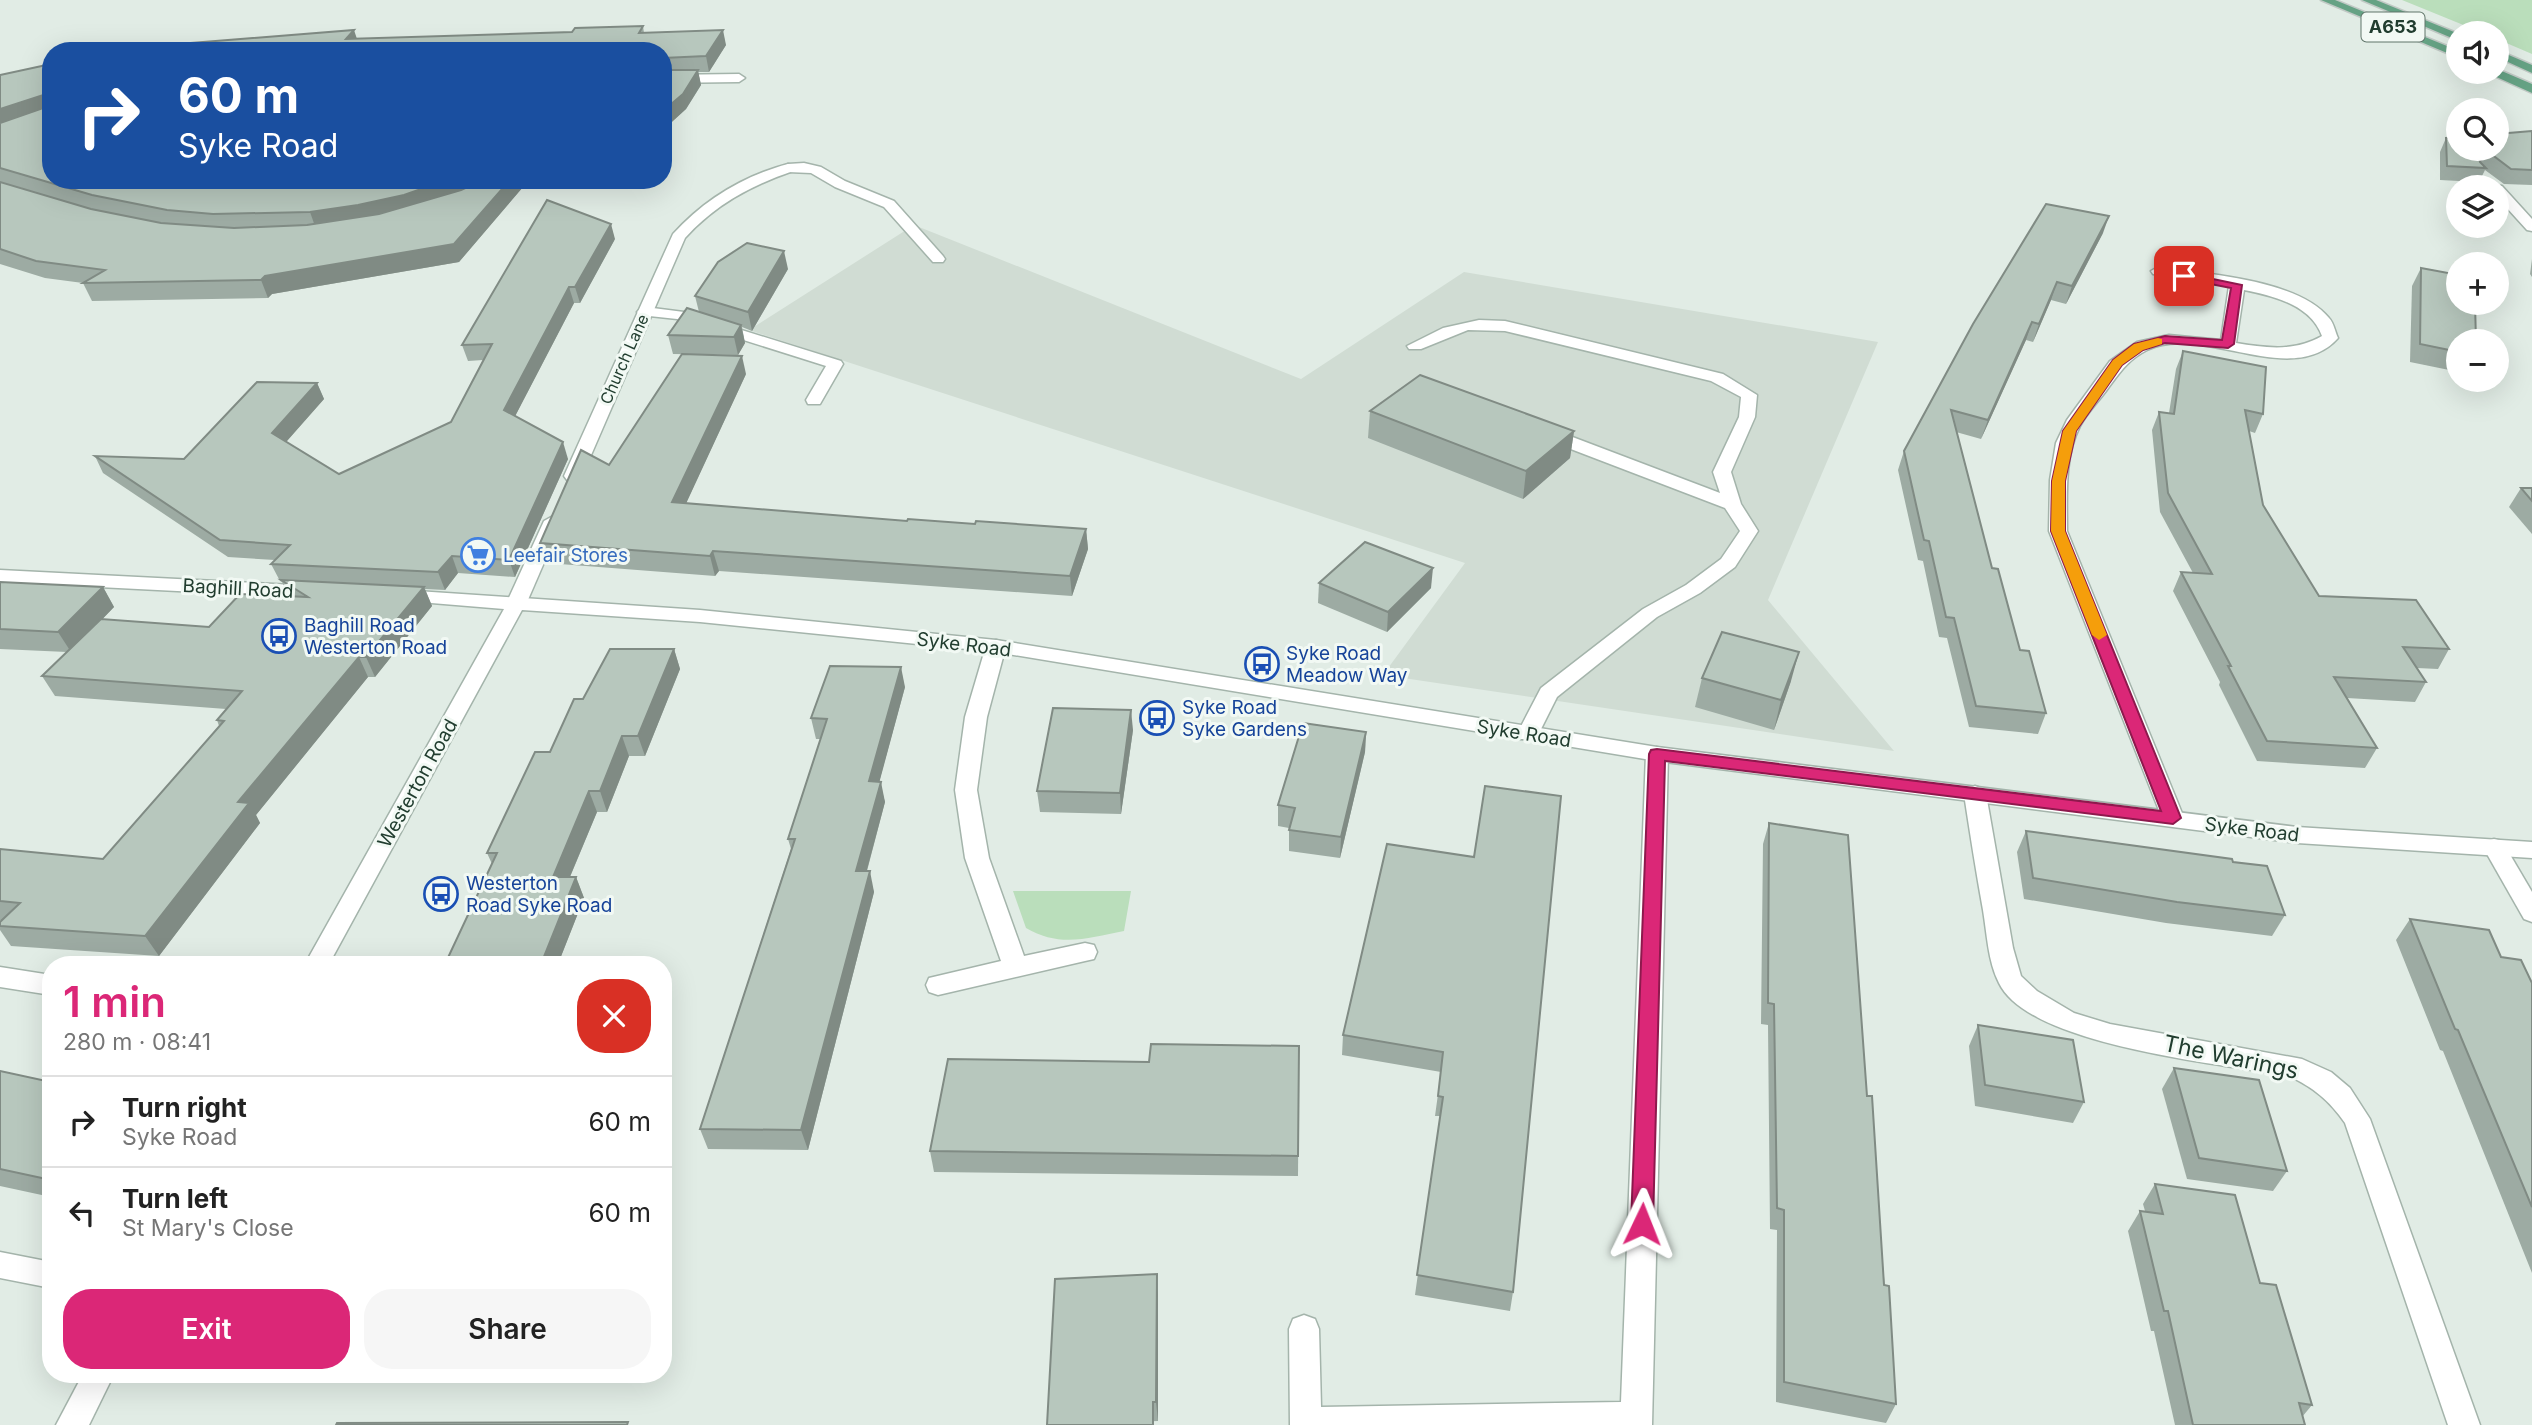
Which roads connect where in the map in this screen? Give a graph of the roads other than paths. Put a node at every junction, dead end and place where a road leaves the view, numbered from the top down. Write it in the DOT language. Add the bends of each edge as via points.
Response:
graph roads {
  1 [pos="2326,0"];
  2 [pos="2367,0"];
  3 [pos="2446,33"];
  4 [pos="2446,50"];
  5 [pos="2509,59"];
  6 [pos="2532,69"];
  7 [pos="738,78"];
  8 [pos="2509,78"];
  9 [pos="672,79"];
  10 [pos="2532,89"];
  11 [pos="2509,201"];
  12 [pos="2532,226"];
  13 [pos="937,259"];
  14 [pos="2158,271"];
  15 [pos="2237,285"];
  16 [pos="645,312"];
  17 [pos="2228,344"];
  18 [pos="1415,346"];
  19 [pos="814,400"];
  20 [pos="1548,435"];
  21 [pos="1732,504"];
  22 [pos="0,576"];
  23 [pos="335,593"];
  24 [pos="377,595"];
  25 [pos="517,602"];
  26 [pos="996,646"];
  27 [pos="1528,734"];
  28 [pos="1657,754"];
  29 [pos="1975,794"];
  30 [pos="2173,818"];
  31 [pos="2494,847"];
  32 [pos="2532,850"];
  33 [pos="2532,913"];
  34 [pos="1085,952"];
  35 [pos="321,956"];
  36 [pos="1015,966"];
  37 [pos="0,977"];
  38 [pos="42,984"];
  39 [pos="938,985"];
  40 [pos="0,1265"];
  41 [pos="42,1273"];
  42 [pos="1304,1329"];
  43 [pos="94,1383"];
  44 [pos="1636,1421"];
  45 [pos="1306,1423"];
  46 [pos="72,1425"];
  47 [pos="2464,1425"];
  1 -- 4 [label="main road, A653"];
  2 -- 3 [label="main road, A653"];
  5 -- 6 [label="main road"];
  7 -- 9 [label="street"];
  8 -- 10 [label="main road"];
  11 -- 12 [label="street"];
  13 -- 16 [label="street, Church Lane" via="889,204 816,170 788,168 737,189 698,213 678,237"];
  14 -- 15 [label="street"];
  15 -- 17 [label="street"];
  15 -- 17 [label="street" via="2283,294 2305,304 2322,316 2330,327 2330,338 2304,353 2280,354"];
  16 -- 19 [label="street" via="680,314 835,364"];
  16 -- 25 [label="street, Church Lane"];
  17 -- 30 [label="street" via="2165,340 2139,347 2118,362 2069,431 2059,481 2058,531"];
  18 -- 21 [label="street" via="1450,329 1478,323 1717,377 1749,395 1747,417 1721,472"];
  20 -- 21 [label="street"];
  21 -- 27 [label="street" via="1749,531 1728,562 1650,613 1548,693"];
  22 -- 23 [label="street, Baghill Road"];
  24 -- 25 [label="street"];
  25 -- 26 [label="street, Syke Road"];
  25 -- 35 [label="street, Westerton Road"];
  26 -- 27 [label="street, Syke Road"];
  26 -- 36 [label="street" via="976,716 966,790 977,858"];
  27 -- 28 [label="street, Syke Road"];
  28 -- 29 [label="street, Syke Road"];
  28 -- 44 [label="street"];
  29 -- 30 [label="street, Syke Road"];
  29 -- 47 [label="street, The Warings" via="2001,948 2010,981 2028,998 2066,1021 2110,1034 2293,1066 2342,1096 2357,1119"];
  30 -- 31 [label="street, Syke Road" via="2297,835"];
  31 -- 32 [label="street, Syke Road"];
  31 -- 33 [label="street"];
  34 -- 36 [label="street"];
  36 -- 39 [label="street"];
  37 -- 38 [label="street"];
  40 -- 41 [label="street"];
  42 -- 45 [label="street"];
  43 -- 46 [label="street"];
  44 -- 45 [label="street"];
}
